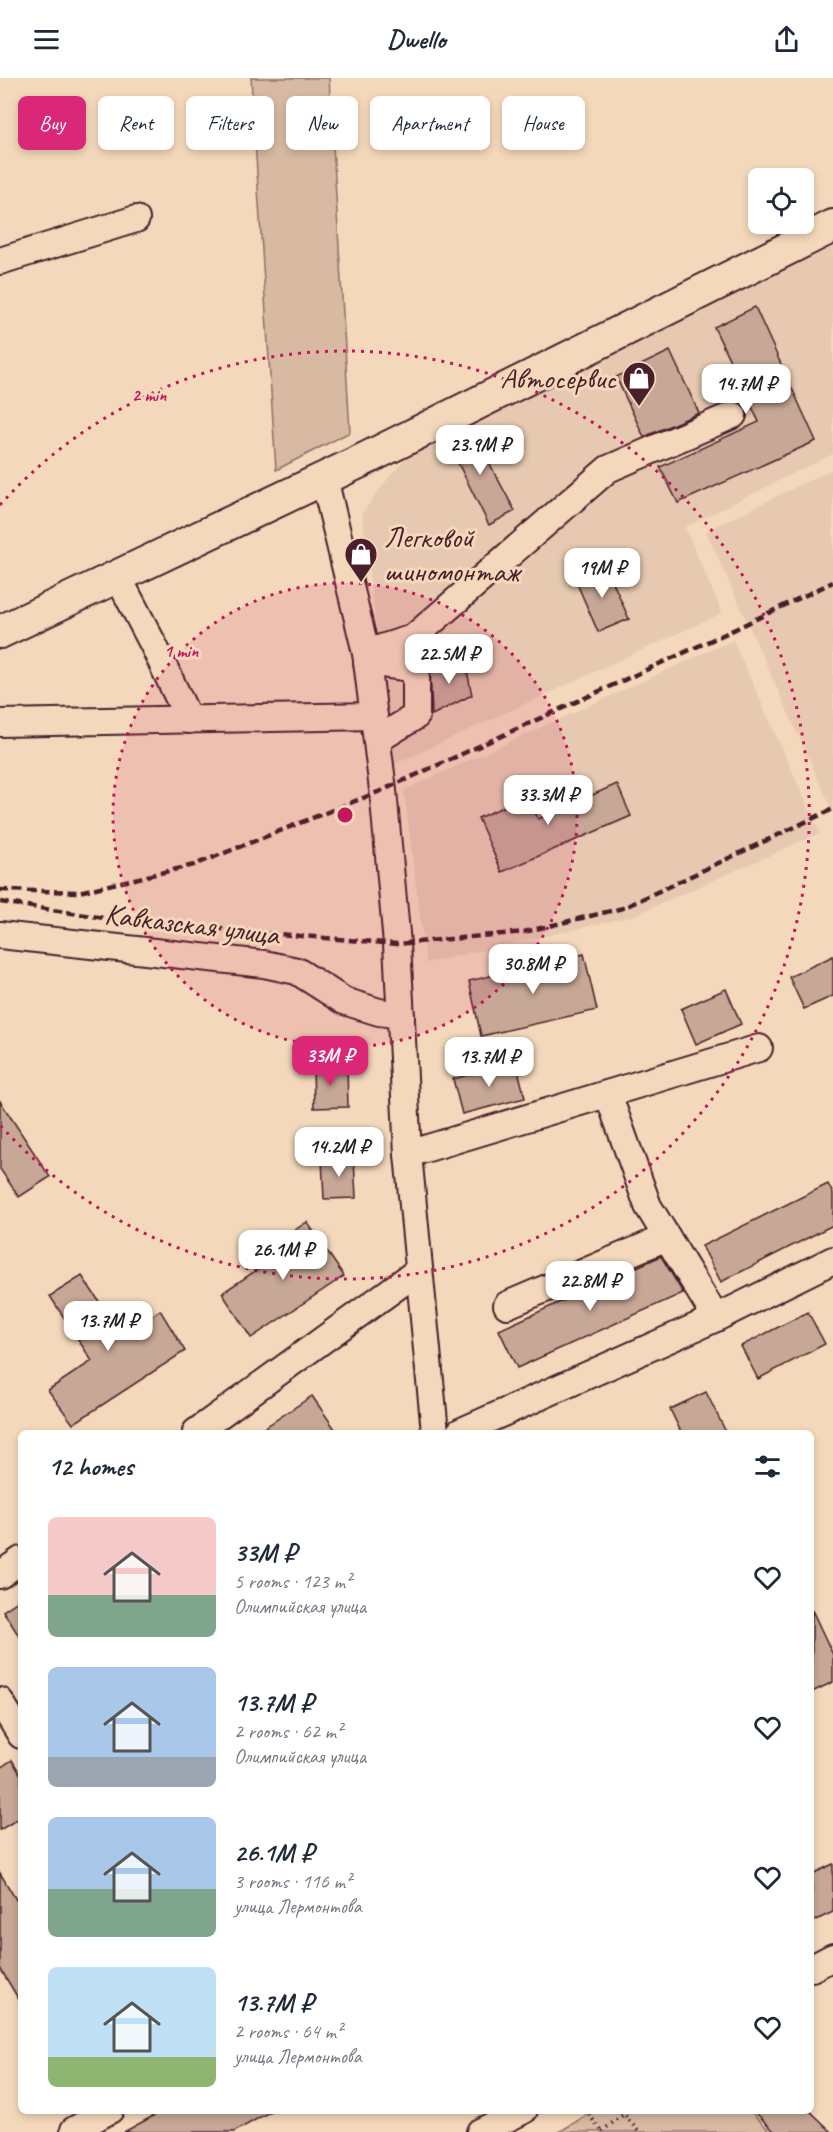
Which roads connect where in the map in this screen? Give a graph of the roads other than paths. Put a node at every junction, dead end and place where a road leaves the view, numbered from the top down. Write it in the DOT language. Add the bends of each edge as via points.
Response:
graph roads {
  1 [pos="136,219"];
  2 [pos="833,226"];
  3 [pos="0,261"];
  4 [pos="733,415"];
  5 [pos="324,478"];
  6 [pos="118,577"];
  7 [pos="0,632"];
  8 [pos="366,658"];
  9 [pos="189,720"];
  10 [pos="0,723"];
  11 [pos="375,728"];
  12 [pos="0,935"];
  13 [pos="401,1015"];
  14 [pos="759,1048"];
  15 [pos="608,1094"];
  16 [pos="408,1154"];
  17 [pos="667,1237"];
  18 [pos="833,1260"];
  19 [pos="418,1271"];
  20 [pos="507,1305"];
  21 [pos="716,1318"];
  22 [pos="199,1430"];
  23 [pos="435,1430"];
  24 [pos="464,1430"];
  25 [pos="18,1562"];
  26 [pos="0,1575"];
  27 [pos="0,1701"];
  28 [pos="18,1730"];
  29 [pos="833,1958"];
  30 [pos="814,1967"];
  31 [pos="103,2114"];
  32 [pos="510,2114"];
  33 [pos="76,2132"];
  34 [pos="480,2132"];
  1 -- 3 [label="street"];
  2 -- 5 [label="main road"];
  4 -- 8 [label="street" via="608,469 413,638"];
  5 -- 6 [label="main road"];
  5 -- 8 [label="street"];
  6 -- 7 [label="main road"];
  6 -- 9 [label="street"];
  8 -- 11 [label="street"];
  8 -- 11 [label="street" via="416,669 416,716"];
  9 -- 10 [label="street"];
  9 -- 11 [label="street"];
  11 -- 13 [label="street"];
  12 -- 13 [label="street, Кавказская улица" via="264,964 297,971 344,1001"];
  13 -- 16 [label="street"];
  14 -- 15 [label="street"];
  15 -- 16 [label="street"];
  15 -- 17 [label="street" via="648,1206"];
  16 -- 19 [label="street"];
  17 -- 20 [label="street"];
  17 -- 21 [label="street"];
  18 -- 21 [label="street"];
  19 -- 22 [label="street"];
  19 -- 23 [label="street"];
  21 -- 24 [label="street"];
  25 -- 26 [label="street"];
  27 -- 28 [label="street"];
  29 -- 30 [label="street"];
  31 -- 33 [label="street"];
  32 -- 34 [label="street"];
}
